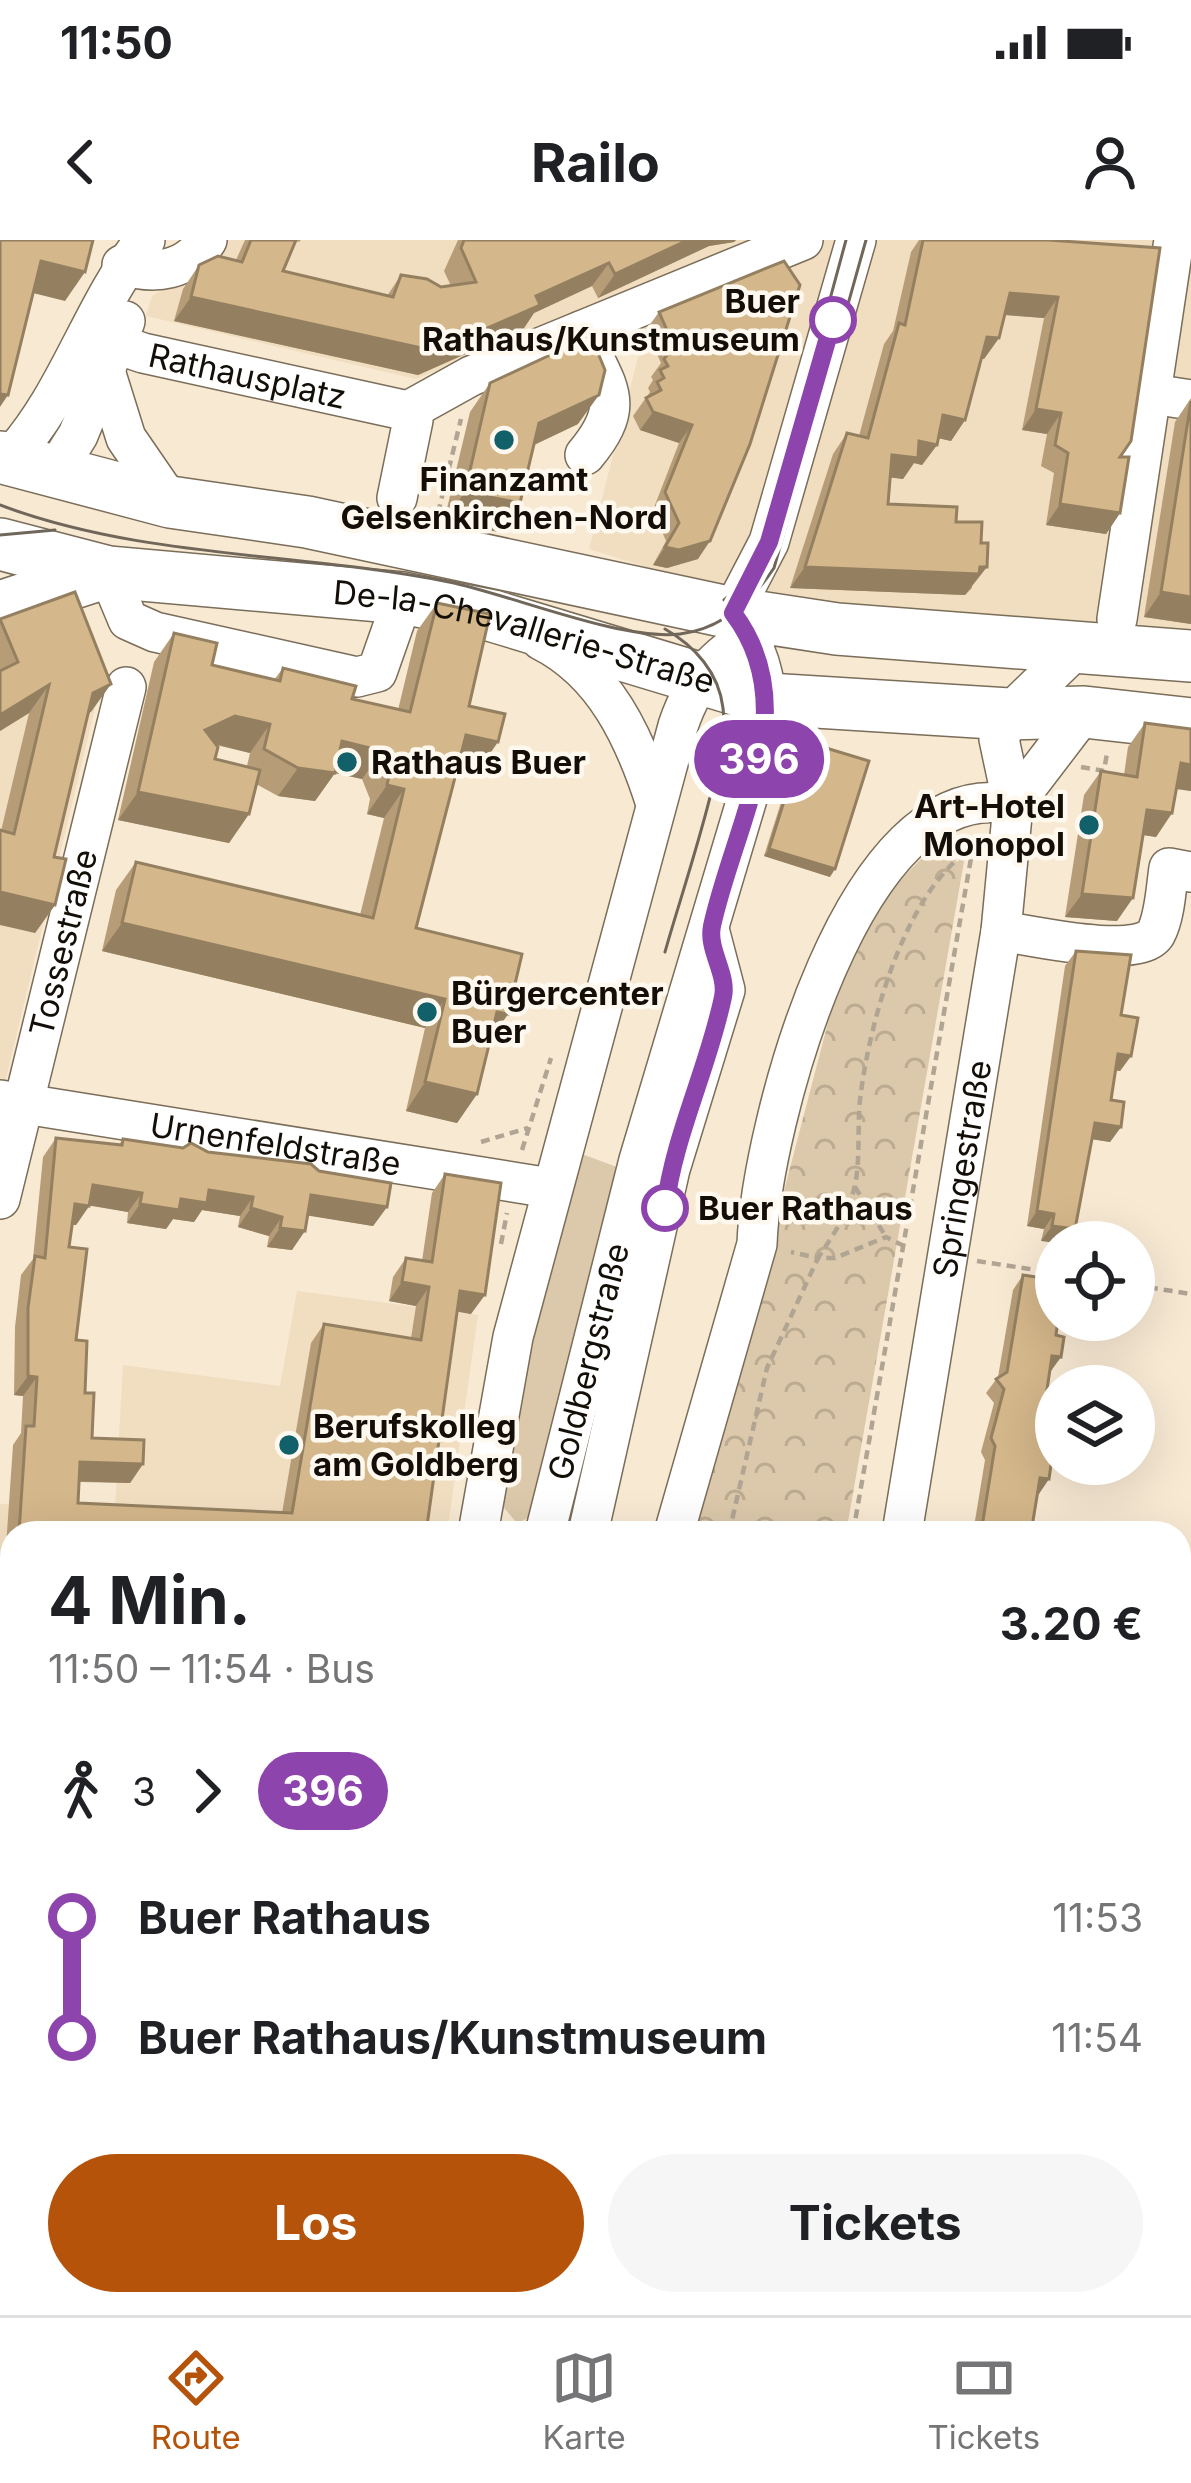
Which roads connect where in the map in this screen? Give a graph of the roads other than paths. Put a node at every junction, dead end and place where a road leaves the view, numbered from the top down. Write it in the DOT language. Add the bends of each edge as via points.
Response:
graph roads {
  1 [pos="207,240"];
  2 [pos="803,240"];
  3 [pos="856,240"];
  4 [pos="1174,240"];
  5 [pos="139,255"];
  6 [pos="589,328"];
  7 [pos="104,351"];
  8 [pos="1152,394"];
  9 [pos="1191,400"];
  10 [pos="408,411"];
  11 [pos="585,454"];
  12 [pos="16,464"];
  13 [pos="397,498"];
  14 [pos="170,502"];
  15 [pos="0,542"];
  16 [pos="108,572"];
  17 [pos="403,598"];
  18 [pos="0,607"];
  19 [pos="493,616"];
  20 [pos="754,623"];
  21 [pos="1098,632"];
  22 [pos="1191,656"];
  23 [pos="695,680"];
  24 [pos="126,687"];
  25 [pos="768,699"];
  26 [pos="1084,712"];
  27 [pos="1191,724"];
  28 [pos="1004,726"];
  29 [pos="999,802"];
  30 [pos="656,804"];
  31 [pos="1191,872"];
  32 [pos="1001,931"];
  33 [pos="710,933"];
  34 [pos="12,1102"];
  35 [pos="550,1188"];
  36 [pos="0,1199"];
  37 [pos="481,1521"];
  38 [pos="548,1521"];
  39 [pos="591,1521"];
  40 [pos="677,1521"];
  41 [pos="904,1521"];
  1 -- 5 [label="street" via="193,259"];
  2 -- 6 [label="street"];
  3 -- 20 [label="street" via="769,542"];
  4 -- 8 [label="street"];
  5 -- 7 [label="street"];
  6 -- 10 [label="street"];
  6 -- 11 [label="street" via="613,405 610,425"];
  7 -- 10 [label="street, Rathausplatz"];
  7 -- 12 [label="street"];
  7 -- 14 [label="street" via="126,438"];
  8 -- 9 [label="street"];
  8 -- 21 [label="street"];
  10 -- 13 [label="street" via="413,420"];
  12 -- 14 [label="main road, De-la-Chevallerie-Straße"];
  12 -- 15 [label="main road" via="27,514"];
  14 -- 20 [label="main road, De-la-Chevallerie-Straße" via="429,548"];
  15 -- 16 [label="main road, De-la-Chevallerie-Straße"];
  16 -- 17 [label="main road, De-la-Chevallerie-Straße"];
  16 -- 17 [label="street" via="128,620 155,632 357,677 377,671"];
  16 -- 18 [label="main road"];
  17 -- 19 [label="main road, De-la-Chevallerie-Straße"];
  19 -- 23 [label="main road, De-la-Chevallerie-Straße"];
  19 -- 30 [label="street" via="555,647 591,678 637,747"];
  20 -- 21 [label="main road, De-la-Chevallerie-Straße"];
  20 -- 23 [label="street"];
  20 -- 25 [label="street, Goldbergstraße"];
  21 -- 22 [label="main road, De-la-Chevallerie-Straße"];
  21 -- 28 [label="street"];
  23 -- 25 [label="main road, De-la-Chevallerie-Straße"];
  23 -- 30 [label="street"];
  24 -- 34 [label="street, Tossestraße"];
  25 -- 28 [label="main road, De-la-Chevallerie-Straße" via="912,709"];
  25 -- 33 [label="street, Goldbergstraße" via="764,742"];
  26 -- 27 [label="main road, De-la-Chevallerie-Straße"];
  26 -- 28 [label="main road, De-la-Chevallerie-Straße"];
  26 -- 29 [label="street"];
  28 -- 29 [label="street, Springestraße"];
  29 -- 32 [label="street, Springestraße"];
  29 -- 40 [label="street" via="955,807 901,843 841,935 782,1111 758,1202 757,1244"];
  30 -- 35 [label="street"];
  31 -- 32 [label="street" via="1169,868 1148,942 1120,948"];
  32 -- 41 [label="street, Springestraße"];
  33 -- 38 [label="street, Goldbergstraße" via="634,1174"];
  33 -- 39 [label="street" via="725,990 670,1169"];
  34 -- 35 [label="street, Urnenfeldstraße"];
  34 -- 36 [label="street, Tossestraße"];
  35 -- 37 [label="street"];
}
